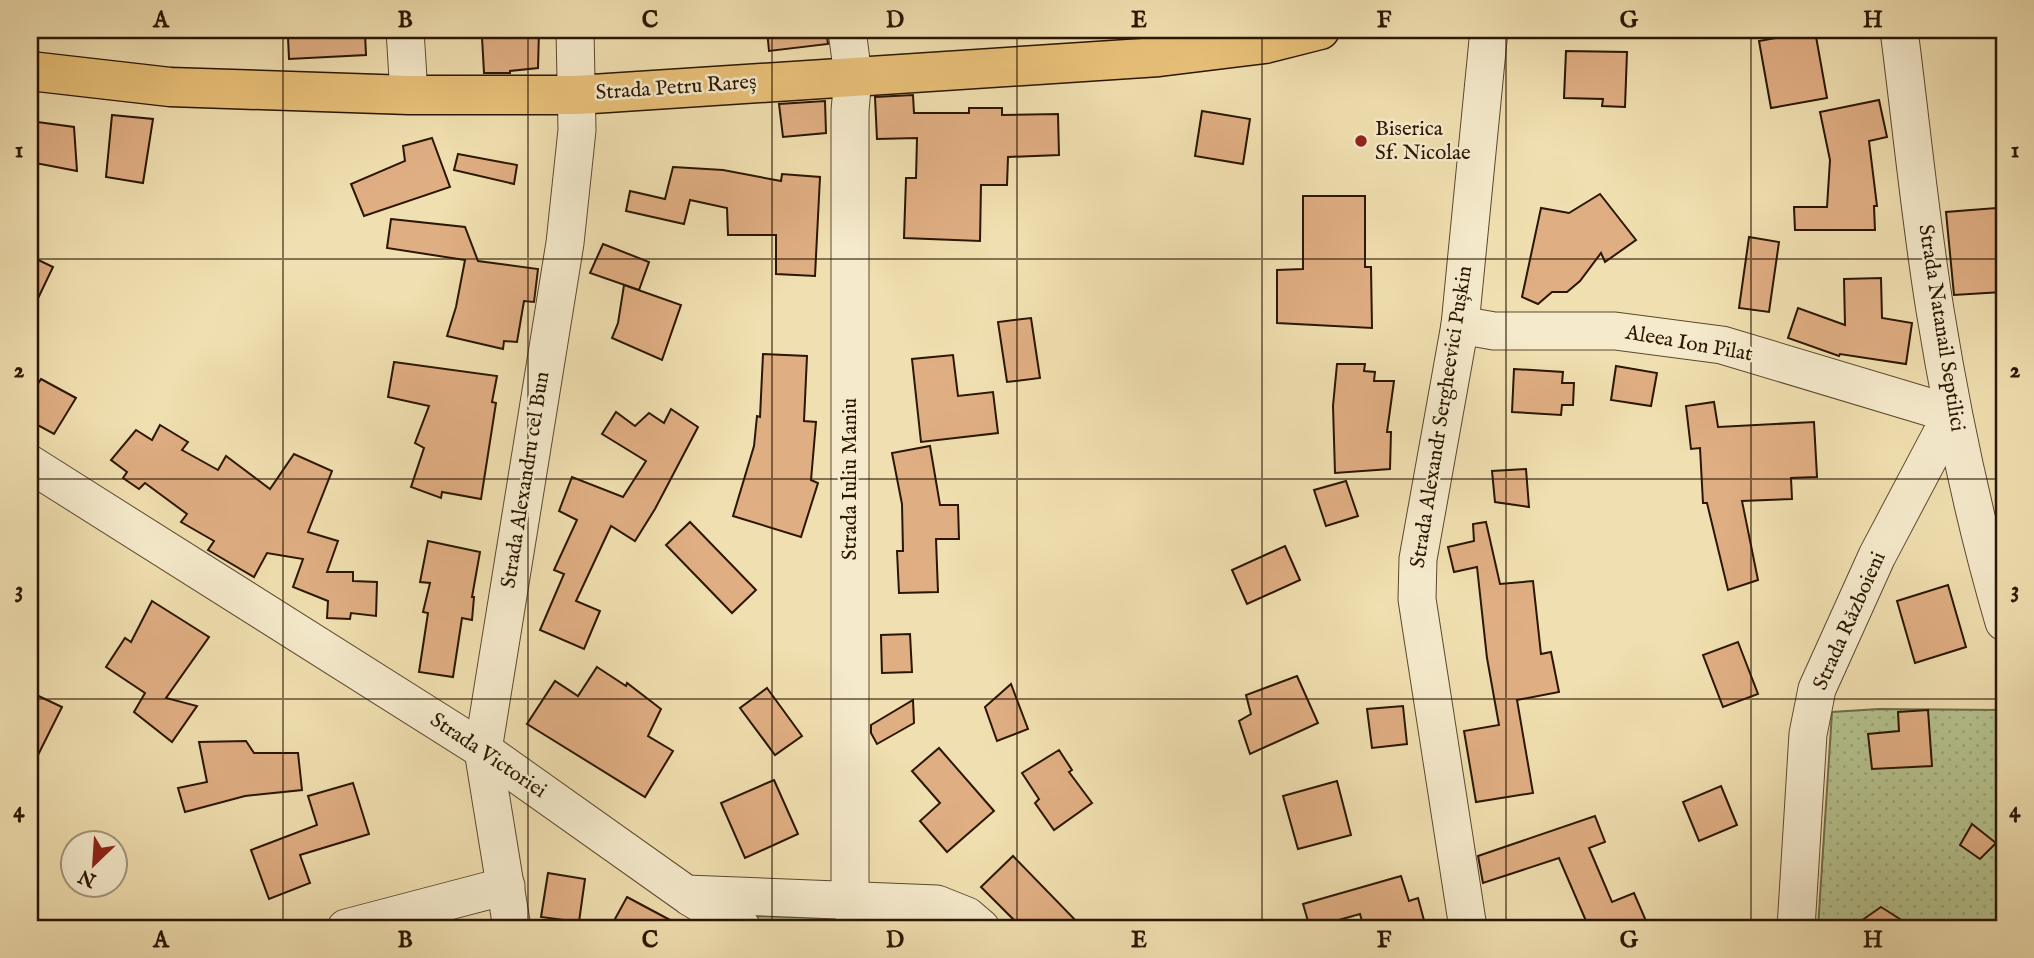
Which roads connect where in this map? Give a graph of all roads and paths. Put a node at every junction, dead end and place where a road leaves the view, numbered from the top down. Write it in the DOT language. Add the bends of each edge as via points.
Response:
graph roads {
  1 [pos="405,30"];
  2 [pos="575,30"];
  3 [pos="847,30"];
  4 [pos="1320,30"];
  5 [pos="1489,30"];
  6 [pos="1899,30"];
  7 [pos="30,71"];
  8 [pos="853,76"];
  9 [pos="409,95"];
  10 [pos="577,95"];
  11 [pos="1460,325"];
  12 [pos="1952,414"];
  13 [pos="30,464"];
  14 [pos="2004,622"];
  15 [pos="483,750"];
  16 [pos="506,886"];
  17 [pos="686,894"];
  18 [pos="853,914"];
  19 [pos="346,928"];
  20 [pos="512,928"];
  21 [pos="743,928"];
  22 [pos="981,928"];
  23 [pos="1468,928"];
  24 [pos="1796,928"];
  1 -- 9 [label="street"];
  2 -- 10 [label="street, Strada Alexandru cel Bun"];
  3 -- 8 [label="street, Strada Iuliu Maniu"];
  4 -- 8 [label="main road, Strada Petru Rareș" via="1212,52"];
  5 -- 11 [label="street, Strada Alexandr Sergheevici Pușkin"];
  6 -- 12 [label="street, Strada Natanail Septilici"];
  7 -- 9 [label="main road, Strada Petru Rareș" via="170,87"];
  8 -- 10 [label="main road, Strada Petru Rareș"];
  8 -- 18 [label="street, Strada Iuliu Maniu"];
  9 -- 10 [label="main road, Strada Petru Rareș"];
  10 -- 15 [label="street, Strada Alexandru cel Bun" via="565,243"];
  11 -- 12 [label="street, Aleea Ion Pilat" via="1494,331 1615,331 1722,345"];
  11 -- 23 [label="street, Strada Alexandr Sergheevici Pușkin" via="1418,559 1418,599"];
  12 -- 14 [label="street, Strada Natanail Septilici"];
  12 -- 24 [label="street, Strada Războieni" via="1877,556 1817,690 1808,734"];
  13 -- 15 [label="street, Strada Victoriei"];
  15 -- 16 [label="street, Strada Alexandru cel Bun"];
  15 -- 17 [label="street, Strada Victoriei"];
  16 -- 19 [label="street"];
  16 -- 20 [label="street, Strada Alexandru cel Bun"];
  17 -- 18 [label="street"];
  17 -- 21 [label="street, Strada Victoriei"];
  18 -- 22 [label="street" via="937,904 967,916"];
}
